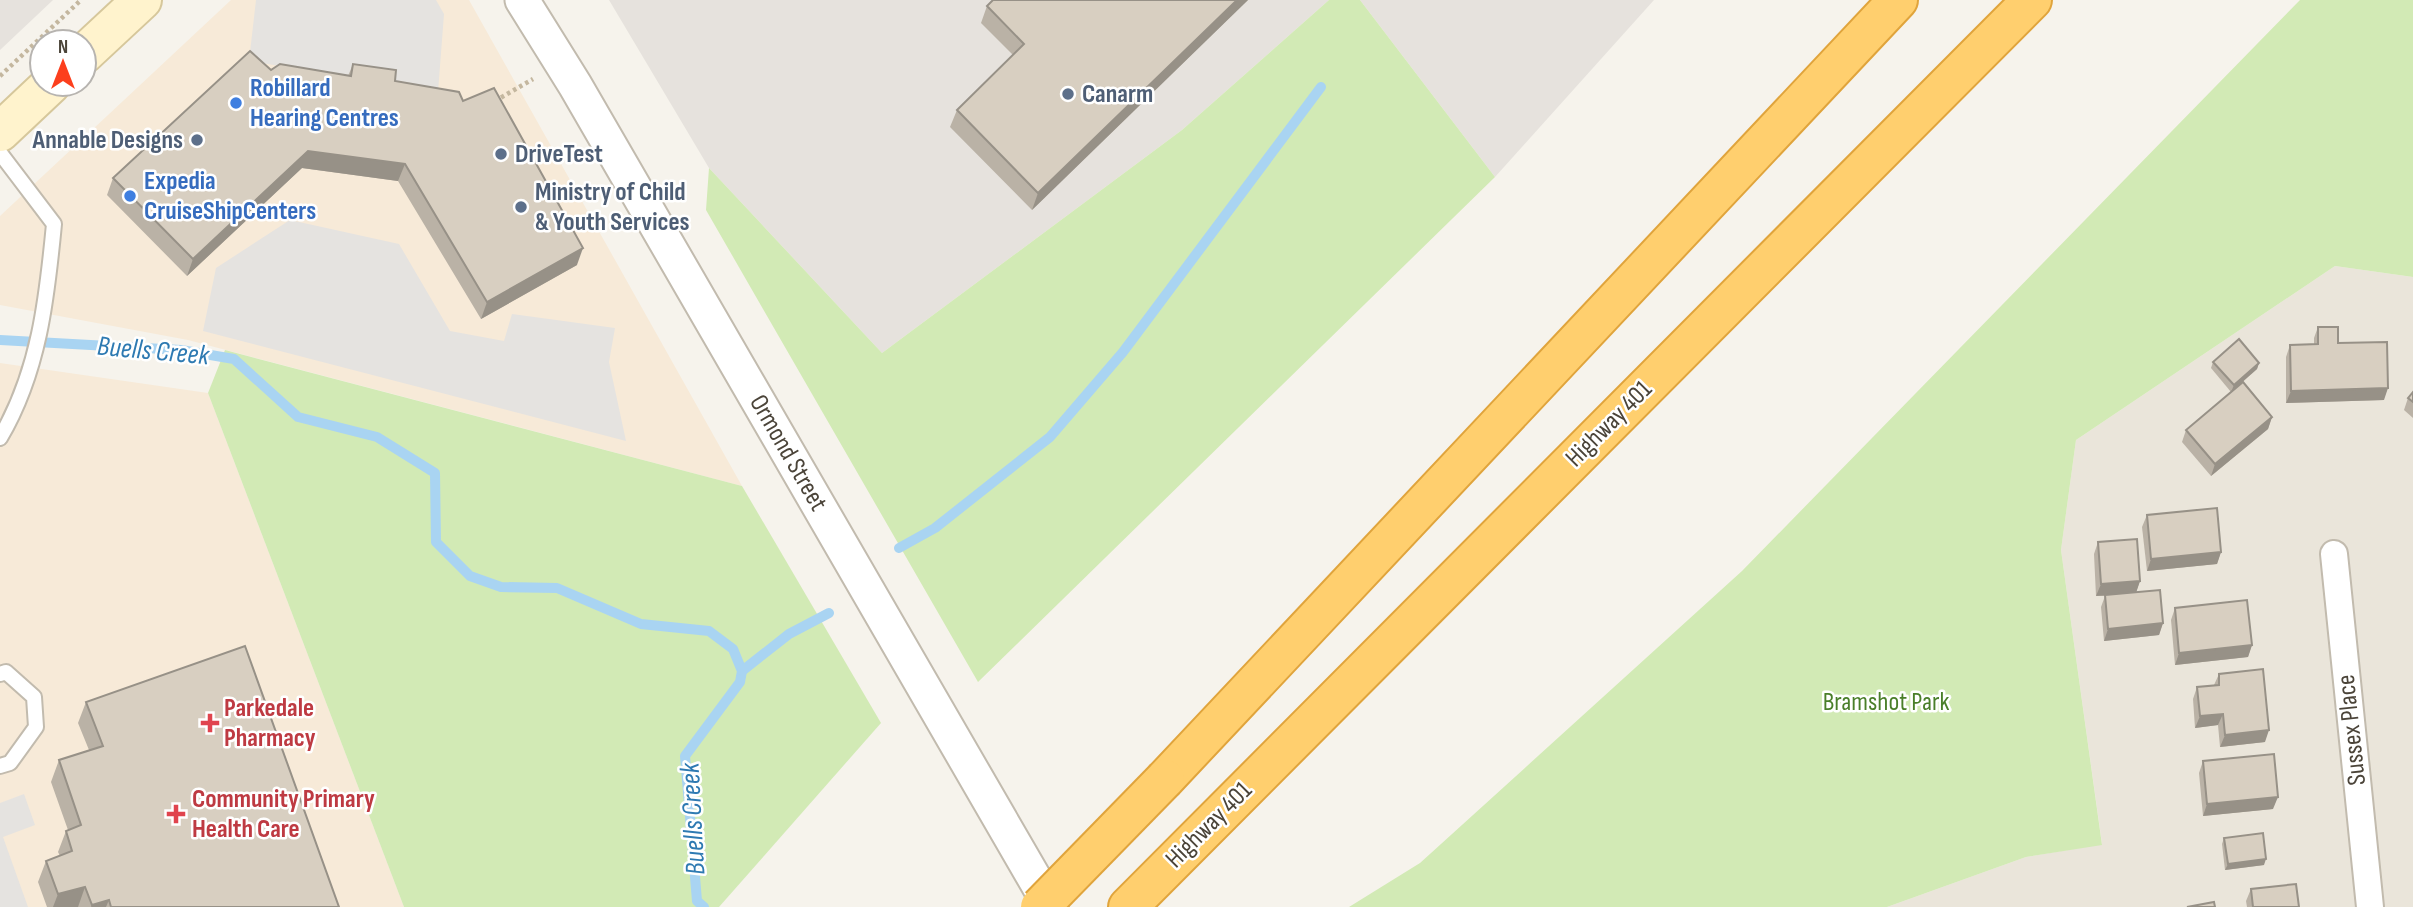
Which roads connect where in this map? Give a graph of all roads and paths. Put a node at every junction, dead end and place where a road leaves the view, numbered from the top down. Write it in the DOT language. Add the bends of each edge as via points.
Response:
graph roads {
  1 [pos="81,0"];
  2 [pos="142,0"];
  3 [pos="523,0"];
  4 [pos="1898,0"];
  5 [pos="2032,0"];
  6 [pos="98,41"];
  7 [pos="0,76"];
  8 [pos="536,77"];
  9 [pos="36,98"];
  10 [pos="494,101"];
  11 [pos="0,132"];
  12 [pos="0,153"];
  13 [pos="0,438"];
  14 [pos="2334,554"];
  15 [pos="0,674"];
  16 [pos="0,766"];
  17 [pos="1040,907"];
  18 [pos="1051,907"];
  19 [pos="1128,907"];
  20 [pos="2370,907"];
  1 -- 7 [label="path"];
  2 -- 6 [label="main road"];
  3 -- 18 [label="street, Ormond Street"];
  4 -- 17 [label="highway, bridge"];
  5 -- 19 [label="highway, Highway 401"];
  8 -- 10 [label="path"];
  9 -- 11 [label="main road"];
  12 -- 13 [label="lane" via="54,224 49,282 29,377"];
  14 -- 20 [label="street, Sussex Place"];
  15 -- 16 [label="lane" via="6,672 34,697 36,727 10,763"];
}
